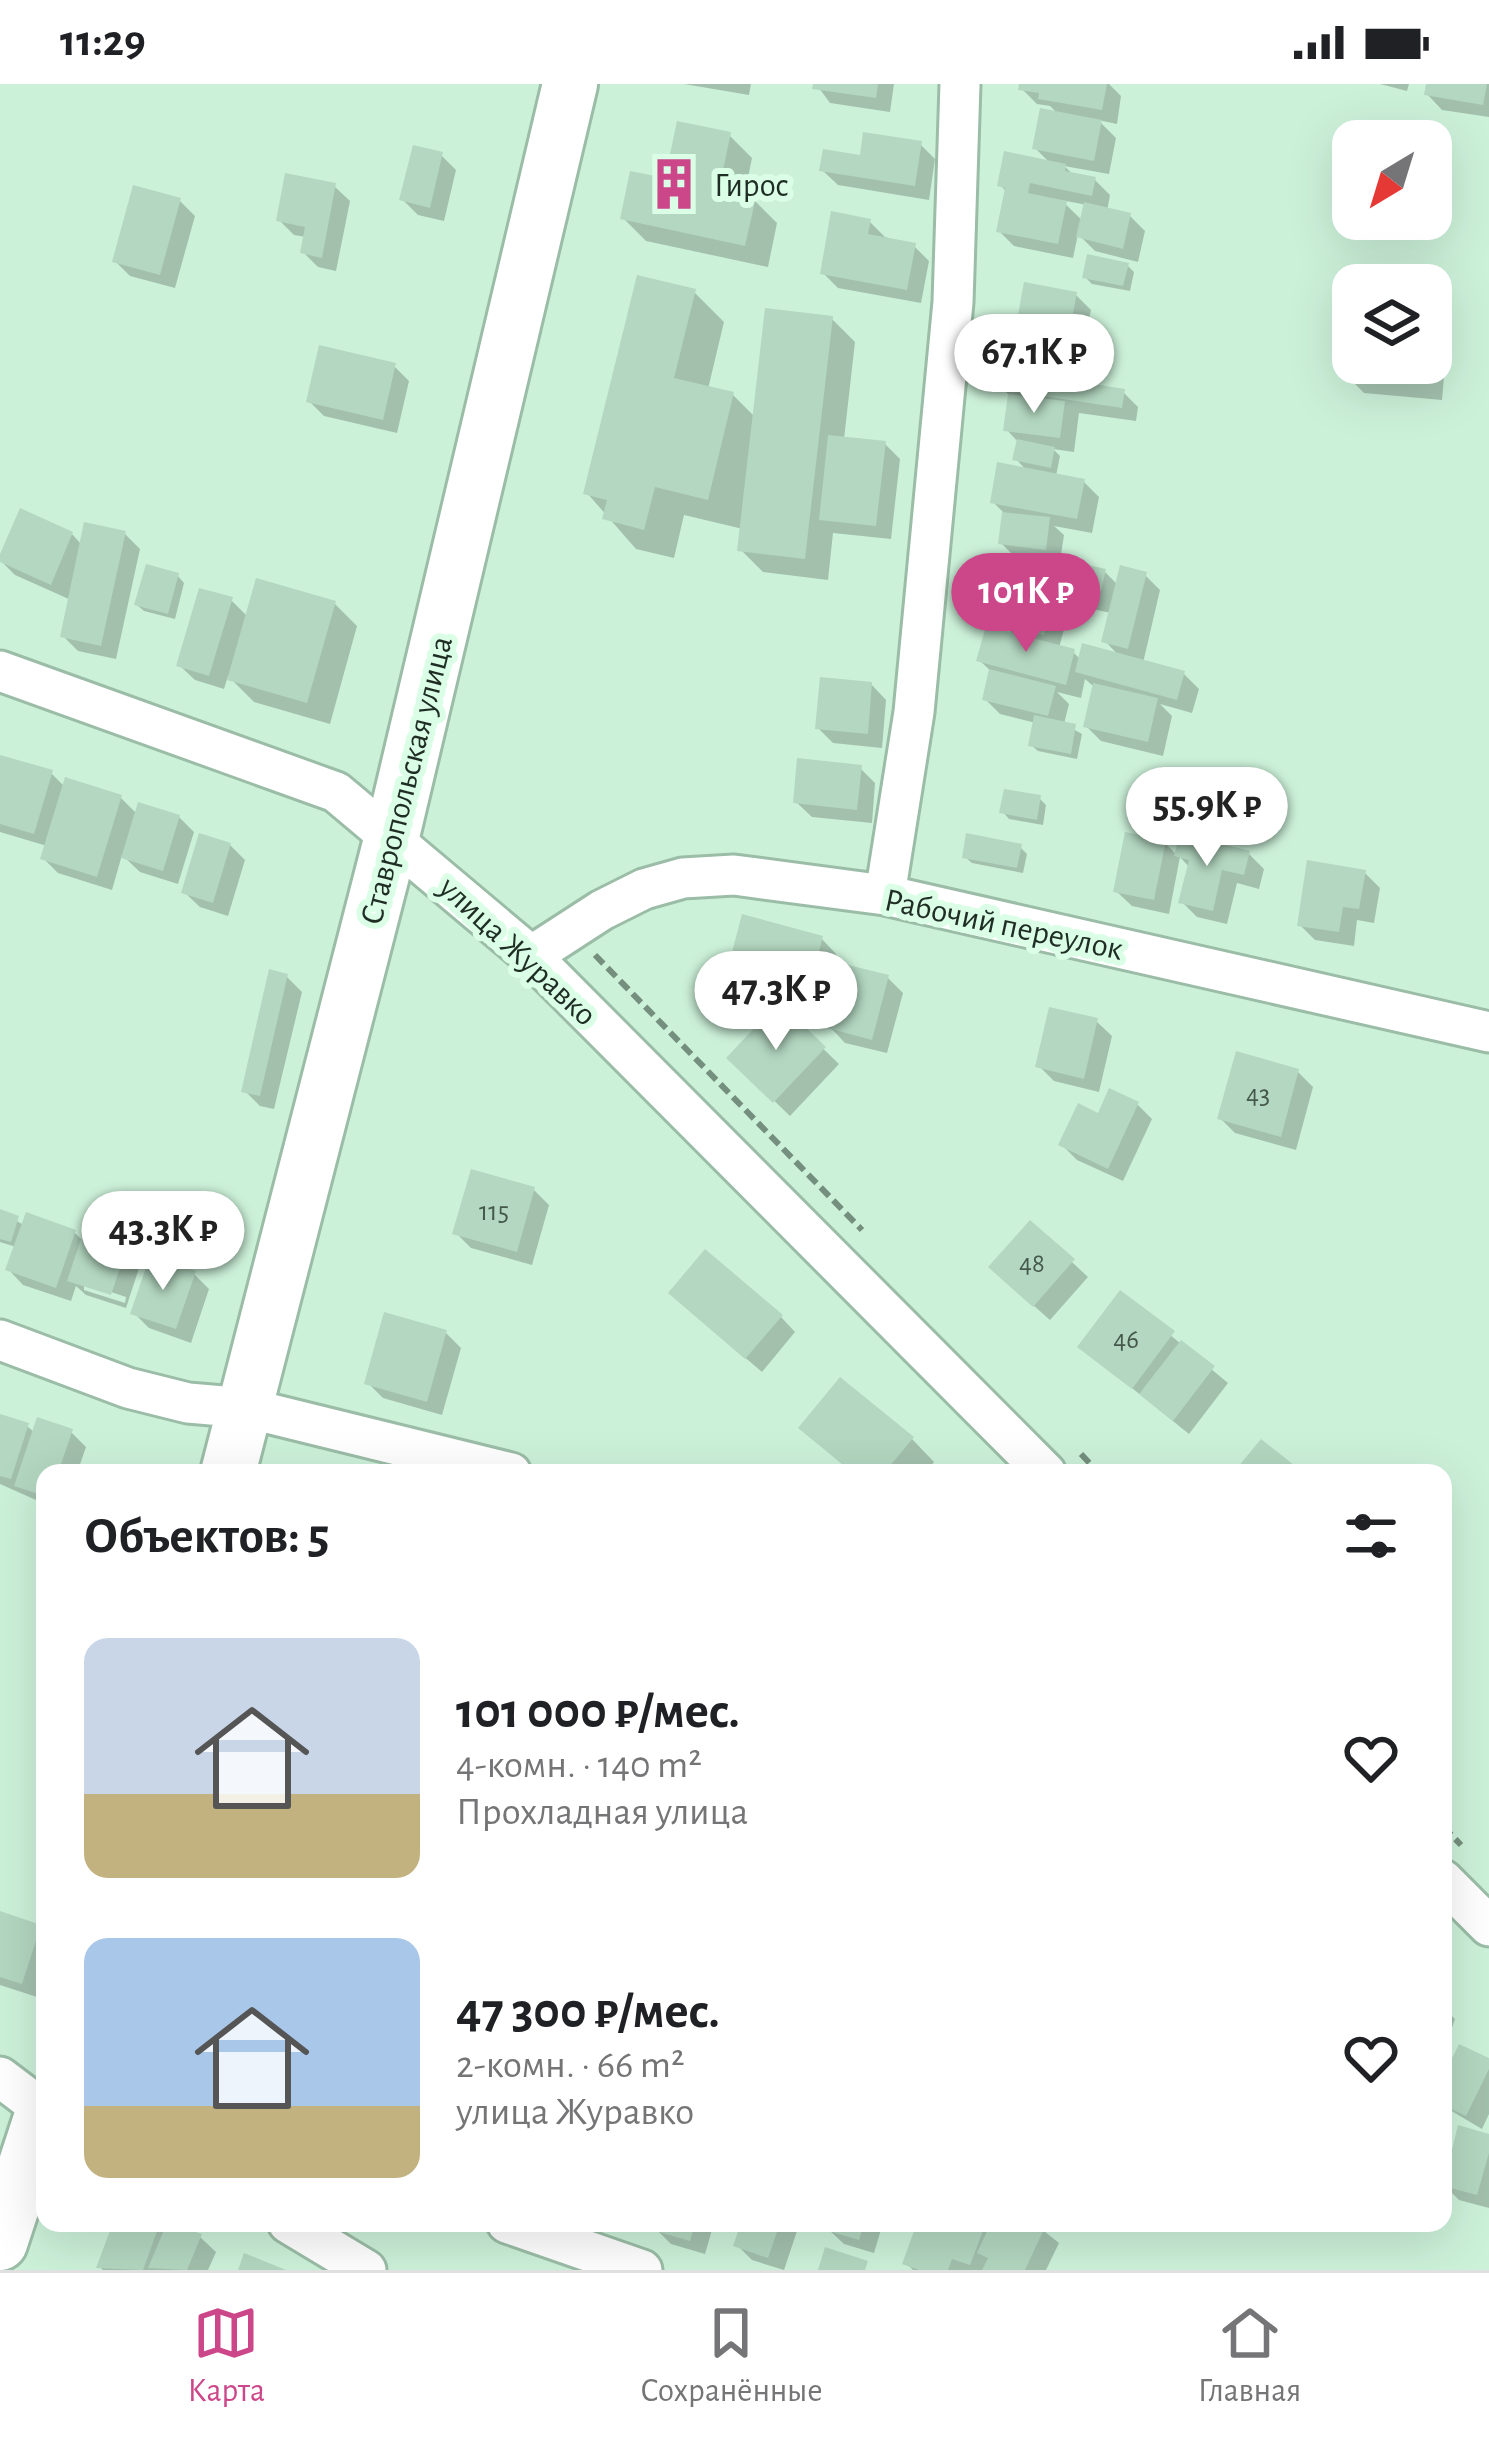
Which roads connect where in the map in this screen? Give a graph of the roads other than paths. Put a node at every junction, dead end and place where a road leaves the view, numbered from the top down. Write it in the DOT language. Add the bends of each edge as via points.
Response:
graph roads {
  1 [pos="570,84"];
  2 [pos="960,84"];
  3 [pos="0,671"];
  4 [pos="392,836"];
  5 [pos="885,896"];
  6 [pos="531,956"];
  7 [pos="1489,1032"];
  8 [pos="0,1340"];
  9 [pos="247,1408"];
  10 [pos="1056,1456"];
  11 [pos="231,1464"];
  12 [pos="475,1464"];
  13 [pos="1452,1889"];
  14 [pos="1489,1926"];
  15 [pos="0,2077"];
  16 [pos="36,2103"];
  17 [pos="36,2133"];
  18 [pos="303,2232"];
  19 [pos="533,2232"];
  20 [pos="0,2243"];
  21 [pos="366,2270"];
  22 [pos="642,2270"];
  1 -- 4 [label="street, Ставропольская улица"];
  2 -- 5 [label="street" via="947,370 914,712"];
  3 -- 4 [label="street, улица Журавко" via="336,792"];
  4 -- 6 [label="street, улица Журавко"];
  4 -- 9 [label="street, Ставропольская улица"];
  5 -- 6 [label="street, Рабочий переулок" via="734,875 683,878 644,889"];
  5 -- 7 [label="street, Рабочий переулок"];
  6 -- 10 [label="street, улица Журавко"];
  8 -- 9 [label="street" via="128,1388"];
  9 -- 11 [label="street, Ставропольская улица"];
  9 -- 12 [label="street"];
  13 -- 14 [label="street"];
  15 -- 16 [label="street"];
  17 -- 20 [label="street"];
  18 -- 21 [label="street"];
  19 -- 22 [label="street"];
}
